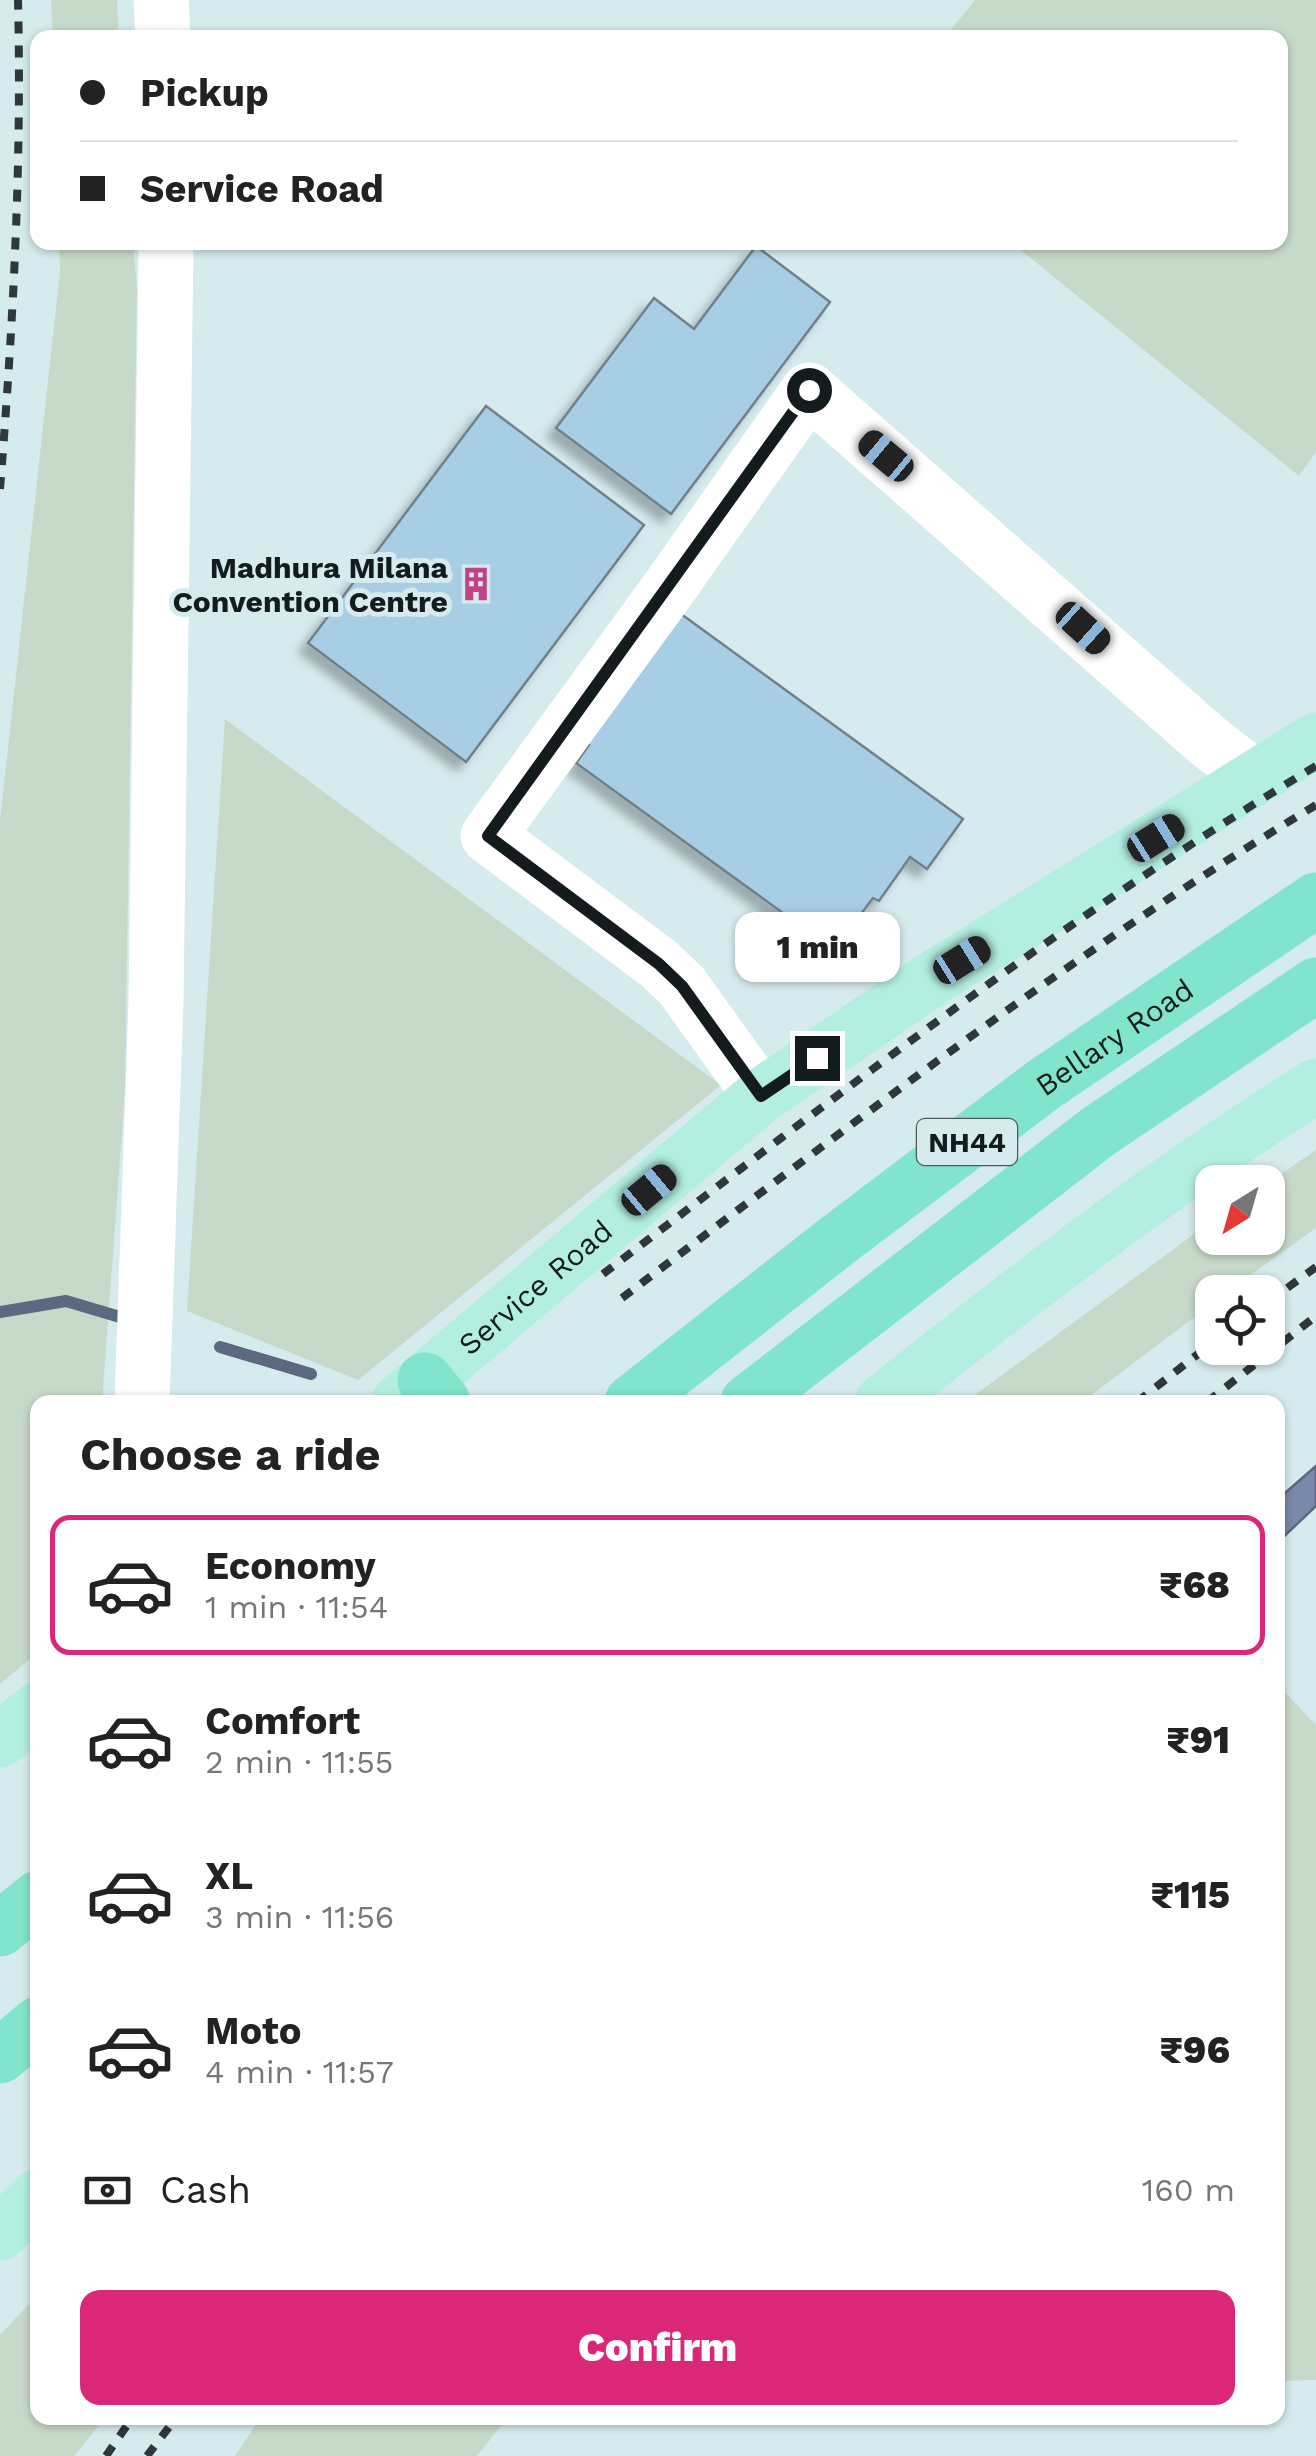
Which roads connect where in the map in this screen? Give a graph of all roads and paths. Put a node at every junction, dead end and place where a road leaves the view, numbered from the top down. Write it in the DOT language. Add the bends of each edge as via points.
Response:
graph roads {
  1 [pos="161,0"];
  2 [pos="163,30"];
  3 [pos="166,250"];
  4 [pos="1316,740"];
  5 [pos="1254,777"];
  6 [pos="1316,900"];
  7 [pos="1316,985"];
  8 [pos="1316,1086"];
  9 [pos="761,1096"];
  10 [pos="142,1395"];
  11 [pos="422,1395"];
  12 [pos="641,1395"];
  13 [pos="757,1395"];
  14 [pos="891,1395"];
  15 [pos="30,1716"];
  16 [pos="0,1740"];
  17 [pos="30,1905"];
  18 [pos="0,1929"];
  19 [pos="30,2031"];
  20 [pos="0,2056"];
  21 [pos="30,2204"];
  22 [pos="0,2233"];
  1 -- 2 [label="street"];
  3 -- 10 [label="street" via="156,1002"];
  4 -- 5 [label="main road, Service Road"];
  5 -- 9 [label="main road, Service Road" via="929,981"];
  5 -- 9 [label="street" via="809,390 488,836 659,964"];
  6 -- 12 [label="highway, Bellary Road / NH44" via="1043,1084"];
  7 -- 13 [label="highway, NH44" via="1099,1131"];
  8 -- 14 [label="main road" via="1209,1153"];
  9 -- 11 [label="main road, Service Road"];
  15 -- 16 [label="main road"];
  17 -- 18 [label="highway"];
  19 -- 20 [label="highway"];
  21 -- 22 [label="main road"];
}
